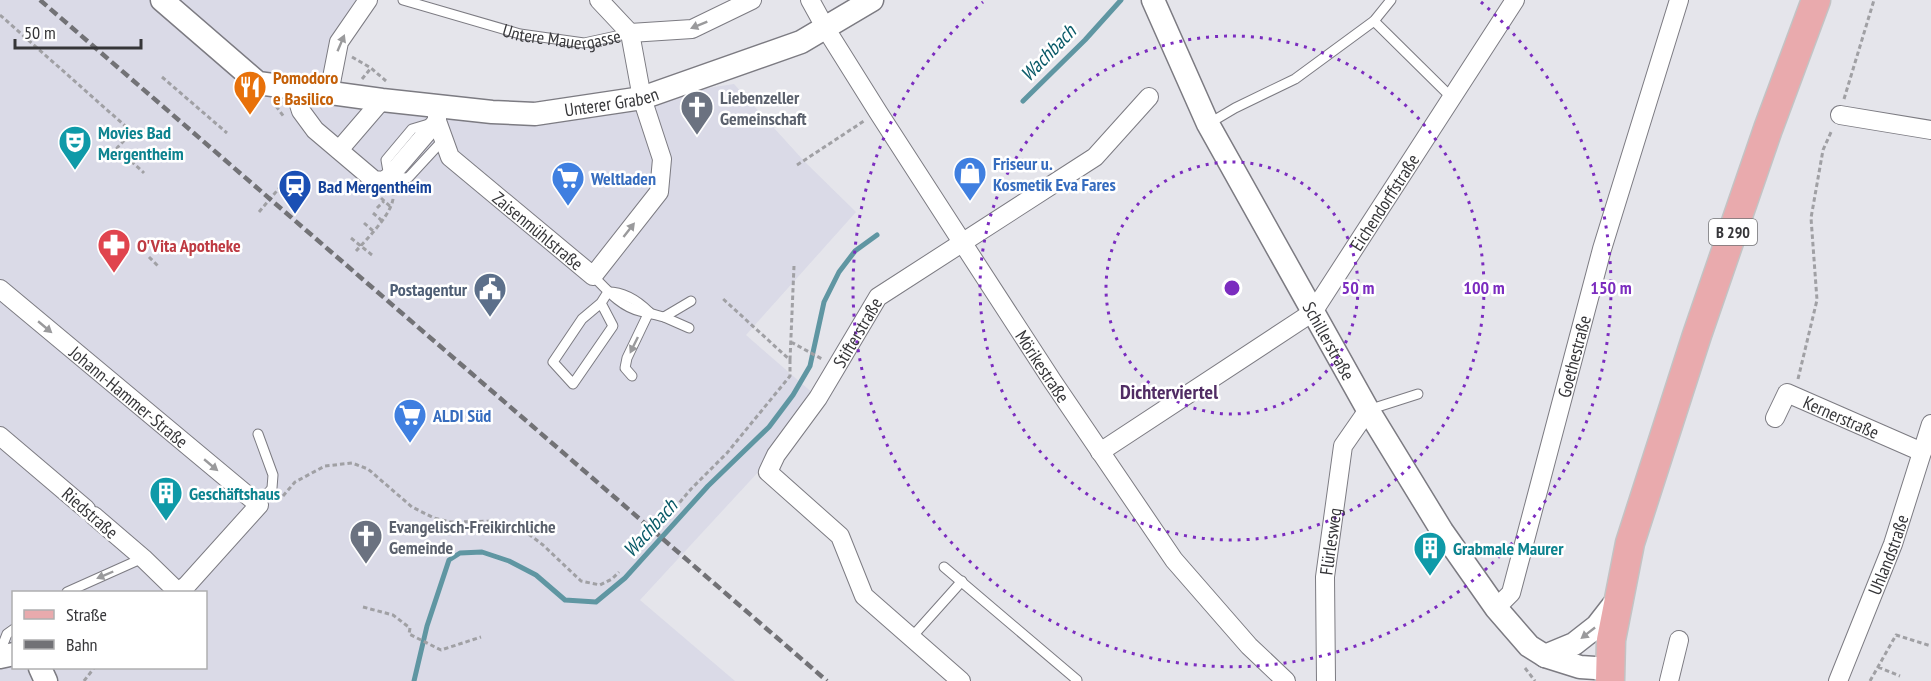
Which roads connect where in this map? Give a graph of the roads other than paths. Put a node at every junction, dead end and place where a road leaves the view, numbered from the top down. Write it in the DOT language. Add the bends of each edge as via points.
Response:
graph roads {
  1 [pos="162,0"];
  2 [pos="368,0"];
  3 [pos="403,0"];
  4 [pos="599,0"];
  5 [pos="752,0"];
  6 [pos="810,0"];
  7 [pos="872,0"];
  8 [pos="1153,0"];
  9 [pos="1390,0"];
  10 [pos="1515,0"];
  11 [pos="1679,0"];
  12 [pos="1816,0"];
  13 [pos="1374,21"];
  14 [pos="826,29"];
  15 [pos="630,33"];
  16 [pos="294,89"];
  17 [pos="329,93"];
  18 [pos="1149,97"];
  19 [pos="642,98"];
  20 [pos="1452,98"];
  21 [pos="382,100"];
  22 [pos="437,114"];
  23 [pos="1840,115"];
  24 [pos="1208,124"];
  25 [pos="1931,130"];
  26 [pos="444,139"];
  27 [pos="339,150"];
  28 [pos="389,177"];
  29 [pos="962,242"];
  30 [pos="593,276"];
  31 [pos="0,289"];
  32 [pos="608,292"];
  33 [pos="691,301"];
  34 [pos="601,303"];
  35 [pos="649,312"];
  36 [pos="1312,312"];
  37 [pos="664,318"];
  38 [pos="689,328"];
  39 [pos="632,376"];
  40 [pos="1418,394"];
  41 [pos="1368,410"];
  42 [pos="1775,418"];
  43 [pos="1931,424"];
  44 [pos="258,434"];
  45 [pos="0,436"];
  46 [pos="1100,452"];
  47 [pos="1922,452"];
  48 [pos="259,505"];
  49 [pos="143,558"];
  50 [pos="944,567"];
  51 [pos="962,581"];
  52 [pos="69,591"];
  53 [pos="177,591"];
  54 [pos="179,591"];
  55 [pos="1620,597"];
  56 [pos="1496,608"];
  57 [pos="12,630"];
  58 [pos="911,638"];
  59 [pos="1679,640"];
  60 [pos="0,652"];
  61 [pos="1545,656"];
  62 [pos="1610,675"];
  63 [pos="1077,680"];
  64 [pos="961,681"];
  65 [pos="1286,681"];
  66 [pos="1326,681"];
  67 [pos="1565,681"];
  68 [pos="1669,681"];
  69 [pos="1838,681"];
  1 -- 16 [label="street, Unterer Graben" via="258,83"];
  17 -- 2 [label="street, one-way" via="339,42"];
  3 -- 15 [label="lane, Untere Mauergasse" via="473,16 520,34 584,43"];
  4 -- 15 [label="street"];
  5 -- 15 [label="street, Untere Mauergasse, one-way" via="692,29"];
  6 -- 14 [label="street, Mörikestraße"];
  7 -- 14 [label="street, Unterer Graben"];
  8 -- 24 [label="street, Schillerstraße"];
  9 -- 13 [label="lane"];
  10 -- 20 [label="street, Eichendorffstraße"];
  11 -- 56 [label="street, Goethestraße" via="1602,249 1511,593"];
  12 -- 55 [label="main road, B 290" via="1658,454 1630,543"];
  13 -- 20 [label="lane"];
  13 -- 24 [label="lane" via="1295,78"];
  14 -- 19 [label="street, Unterer Graben" via="801,42"];
  14 -- 29 [label="street, Mörikestraße"];
  15 -- 19 [label="street, Zaisenmühlstraße"];
  16 -- 17 [label="street, Unterer Graben"];
  16 -- 27 [label="street" via="301,111 315,130"];
  17 -- 21 [label="street, Unterer Graben"];
  18 -- 29 [label="street, Stifterstraße" via="1095,156"];
  19 -- 22 [label="street, Unterer Graben" via="535,114"];
  30 -- 19 [label="street, Zaisenmühlstraße, one-way" via="659,192 662,159"];
  20 -- 36 [label="street, Eichendorffstraße"];
  21 -- 22 [label="street, Unterer Graben"];
  21 -- 27 [label="street"];
  22 -- 26 [label="street, Zaisenmühlstraße"];
  22 -- 28 [label="street"];
  23 -- 25 [label="street"];
  24 -- 36 [label="street, Schillerstraße"];
  26 -- 28 [label="lane" via="408,178"];
  26 -- 30 [label="street, Zaisenmühlstraße" via="450,157"];
  27 -- 28 [label="street" via="374,180"];
  29 -- 46 [label="street, Mörikestraße"];
  29 -- 58 [label="street, Stifterstraße" via="878,297 768,472 840,536 864,596"];
  30 -- 32 [label="lane"];
  31 -- 48 [label="street, Johann-Hammer-Straße, one-way"];
  32 -- 34 [label="lane"];
  32 -- 35 [label="lane" via="639,311"];
  33 -- 37 [label="lane"];
  34 -- 34 [label="lane" via="582,319 553,362 573,384 613,326"];
  35 -- 37 [label="lane"];
  35 -- 39 [label="lane, one-way" via="627,358 625,368"];
  36 -- 41 [label="street, Schillerstraße"];
  36 -- 46 [label="street, Eichendorffstraße"];
  37 -- 38 [label="lane"];
  40 -- 41 [label="lane"];
  41 -- 56 [label="street, Schillerstraße" via="1442,531"];
  41 -- 66 [label="street, Flürlesweg" via="1343,446 1325,577"];
  42 -- 47 [label="street, Kernerstraße" via="1787,393"];
  43 -- 47 [label="street, Uhlandstraße"];
  44 -- 48 [label="lane" via="273,475 272,488"];
  45 -- 49 [label="street, Riedstraße"];
  46 -- 65 [label="street, Mörikestraße" via="1174,560 1249,646"];
  47 -- 69 [label="street, Uhlandstraße" via="1893,544"];
  48 -- 54 [label="street, Riedstraße"];
  49 -- 52 [label="lane, one-way"];
  49 -- 53 [label="street, Riedstraße"];
  50 -- 51 [label="lane"];
  51 -- 58 [label="lane"];
  51 -- 63 [label="lane"];
  55 -- 61 [label="street, one-way" via="1597,626 1574,644"];
  55 -- 62 [label="main road, B 290" via="1611,640"];
  56 -- 61 [label="street, Schillerstraße" via="1529,646"];
  57 -- 60 [label="lane"];
  58 -- 64 [label="street, Stifterstraße"];
  59 -- 68 [label="street"];
  61 -- 62 [label="street, Schillerstraße"];
  61 -- 67 [label="street, Schillerstraße"];
}
